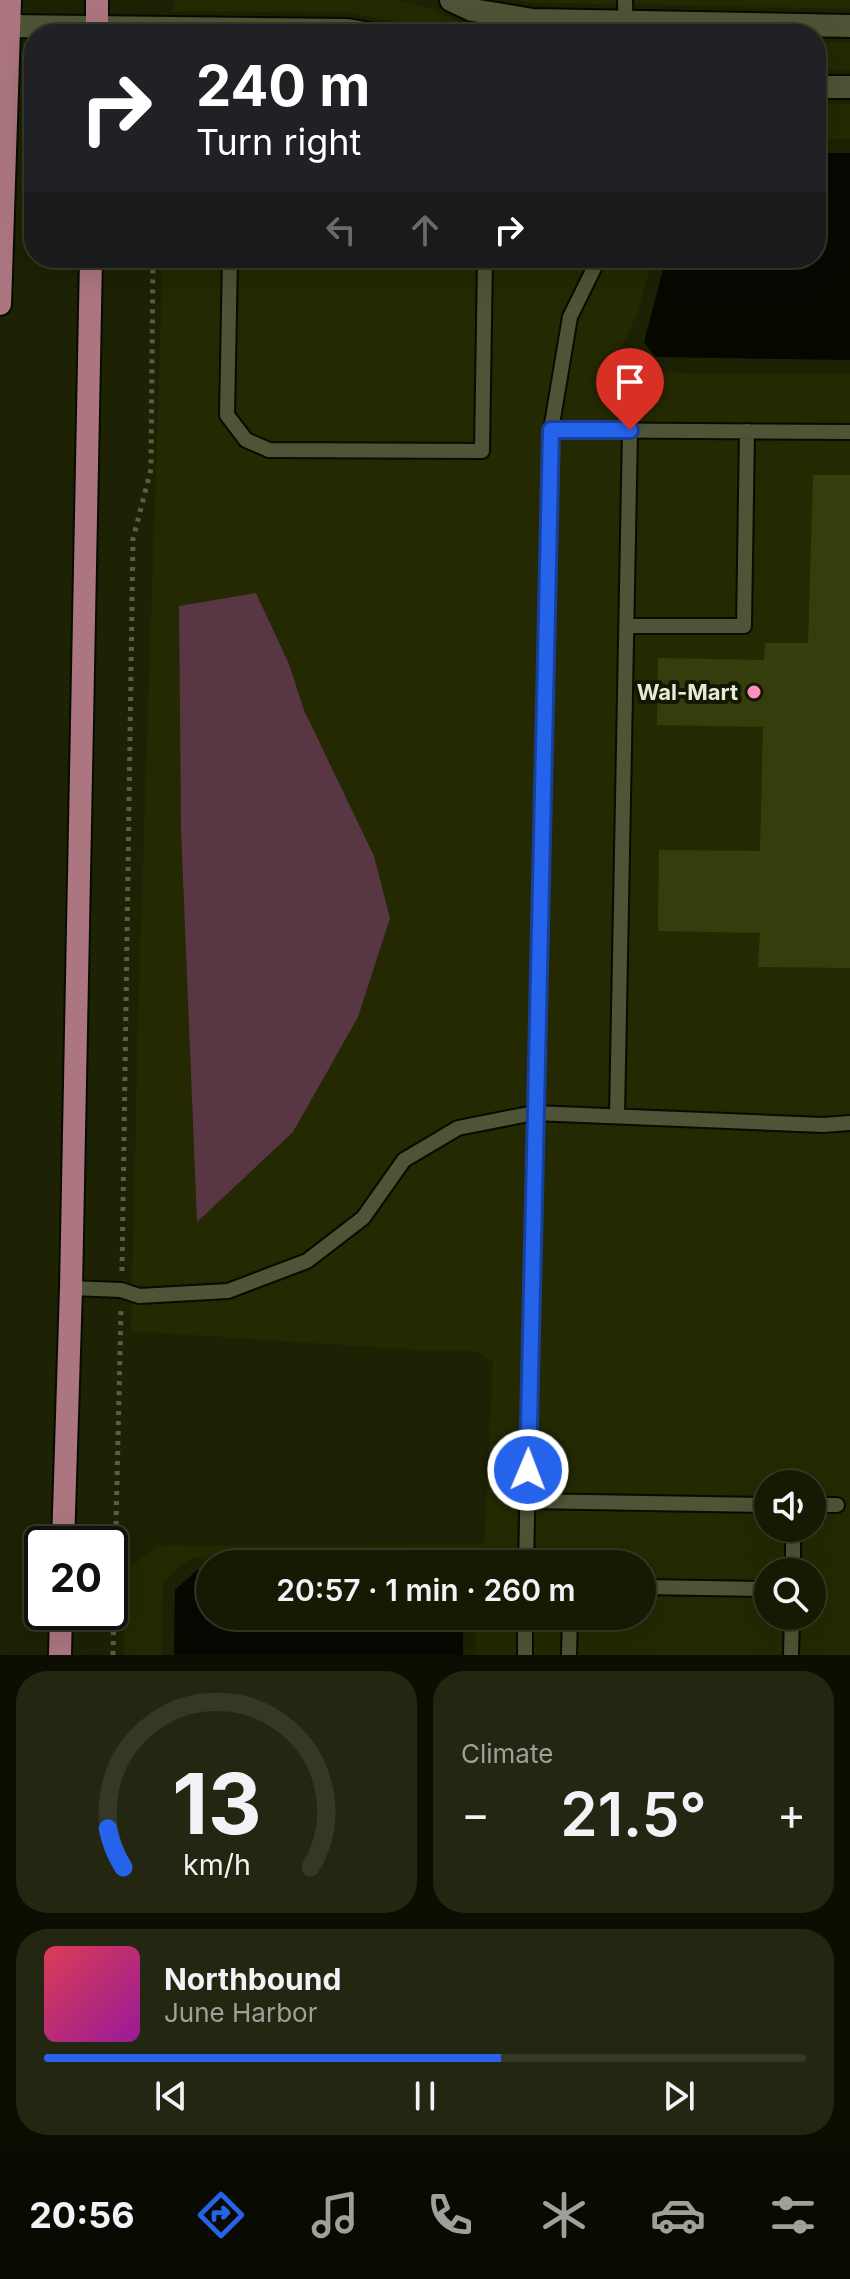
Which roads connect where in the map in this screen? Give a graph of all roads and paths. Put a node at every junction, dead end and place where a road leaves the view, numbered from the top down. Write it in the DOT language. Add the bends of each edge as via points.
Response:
graph roads {
  1 [pos="10,0"];
  2 [pos="97,0"];
  3 [pos="451,0"];
  4 [pos="625,19"];
  5 [pos="97,24"];
  6 [pos="786,24"];
  7 [pos="826,25"];
  8 [pos="9,26"];
  9 [pos="850,26"];
  10 [pos="24,27"];
  11 [pos="826,87"];
  12 [pos="850,87"];
  13 [pos="91,268"];
  14 [pos="153,268"];
  15 [pos="230,268"];
  16 [pos="485,268"];
  17 [pos="594,268"];
  18 [pos="0,304"];
  19 [pos="551,430"];
  20 [pos="630,430"];
  21 [pos="747,431"];
  22 [pos="850,432"];
  23 [pos="626,626"];
  24 [pos="534,1113"];
  25 [pos="617,1116"];
  26 [pos="850,1123"];
  27 [pos="71,1288"];
  28 [pos="121,1290"];
  29 [pos="527,1501"];
  30 [pos="754,1505"];
  31 [pos="826,1505"];
  32 [pos="837,1505"];
  33 [pos="64,1526"];
  34 [pos="526,1550"];
  35 [pos="656,1587"];
  36 [pos="754,1589"];
  37 [pos="61,1630"];
  38 [pos="525,1630"];
  39 [pos="570,1630"];
  40 [pos="792,1630"];
  41 [pos="60,1655"];
  42 [pos="113,1655"];
  43 [pos="525,1655"];
  44 [pos="569,1655"];
  45 [pos="791,1655"];
  1 -- 8 [label="main road"];
  2 -- 5 [label="main road"];
  3 -- 4 [label="street" via="472,10 533,20"];
  4 -- 6 [label="street"];
  7 -- 9 [label="street"];
  8 -- 10 [label="street"];
  8 -- 18 [label="main road"];
  11 -- 12 [label="street"];
  13 -- 27 [label="main road"];
  14 -- 28 [label="path" via="151,469 133,539"];
  15 -- 16 [label="lane" via="227,415 246,440 269,450 421,451 482,451"];
  17 -- 19 [label="lane" via="570,317"];
  19 -- 20 [label="lane"];
  19 -- 24 [label="lane"];
  20 -- 21 [label="lane"];
  20 -- 23 [label="lane"];
  21 -- 22 [label="lane"];
  21 -- 23 [label="lane" via="744,626"];
  23 -- 25 [label="lane"];
  24 -- 25 [label="lane"];
  24 -- 28 [label="lane" via="458,1128 404,1160 363,1218 307,1261 228,1291 139,1296"];
  24 -- 29 [label="lane"];
  25 -- 26 [label="lane"];
  27 -- 28 [label="lane"];
  27 -- 33 [label="main road"];
  28 -- 42 [label="path"];
  29 -- 30 [label="lane"];
  29 -- 34 [label="lane"];
  31 -- 32 [label="lane"];
  35 -- 36 [label="lane"];
  37 -- 41 [label="main road"];
  38 -- 43 [label="lane"];
  39 -- 44 [label="lane"];
  40 -- 45 [label="lane"];
}
